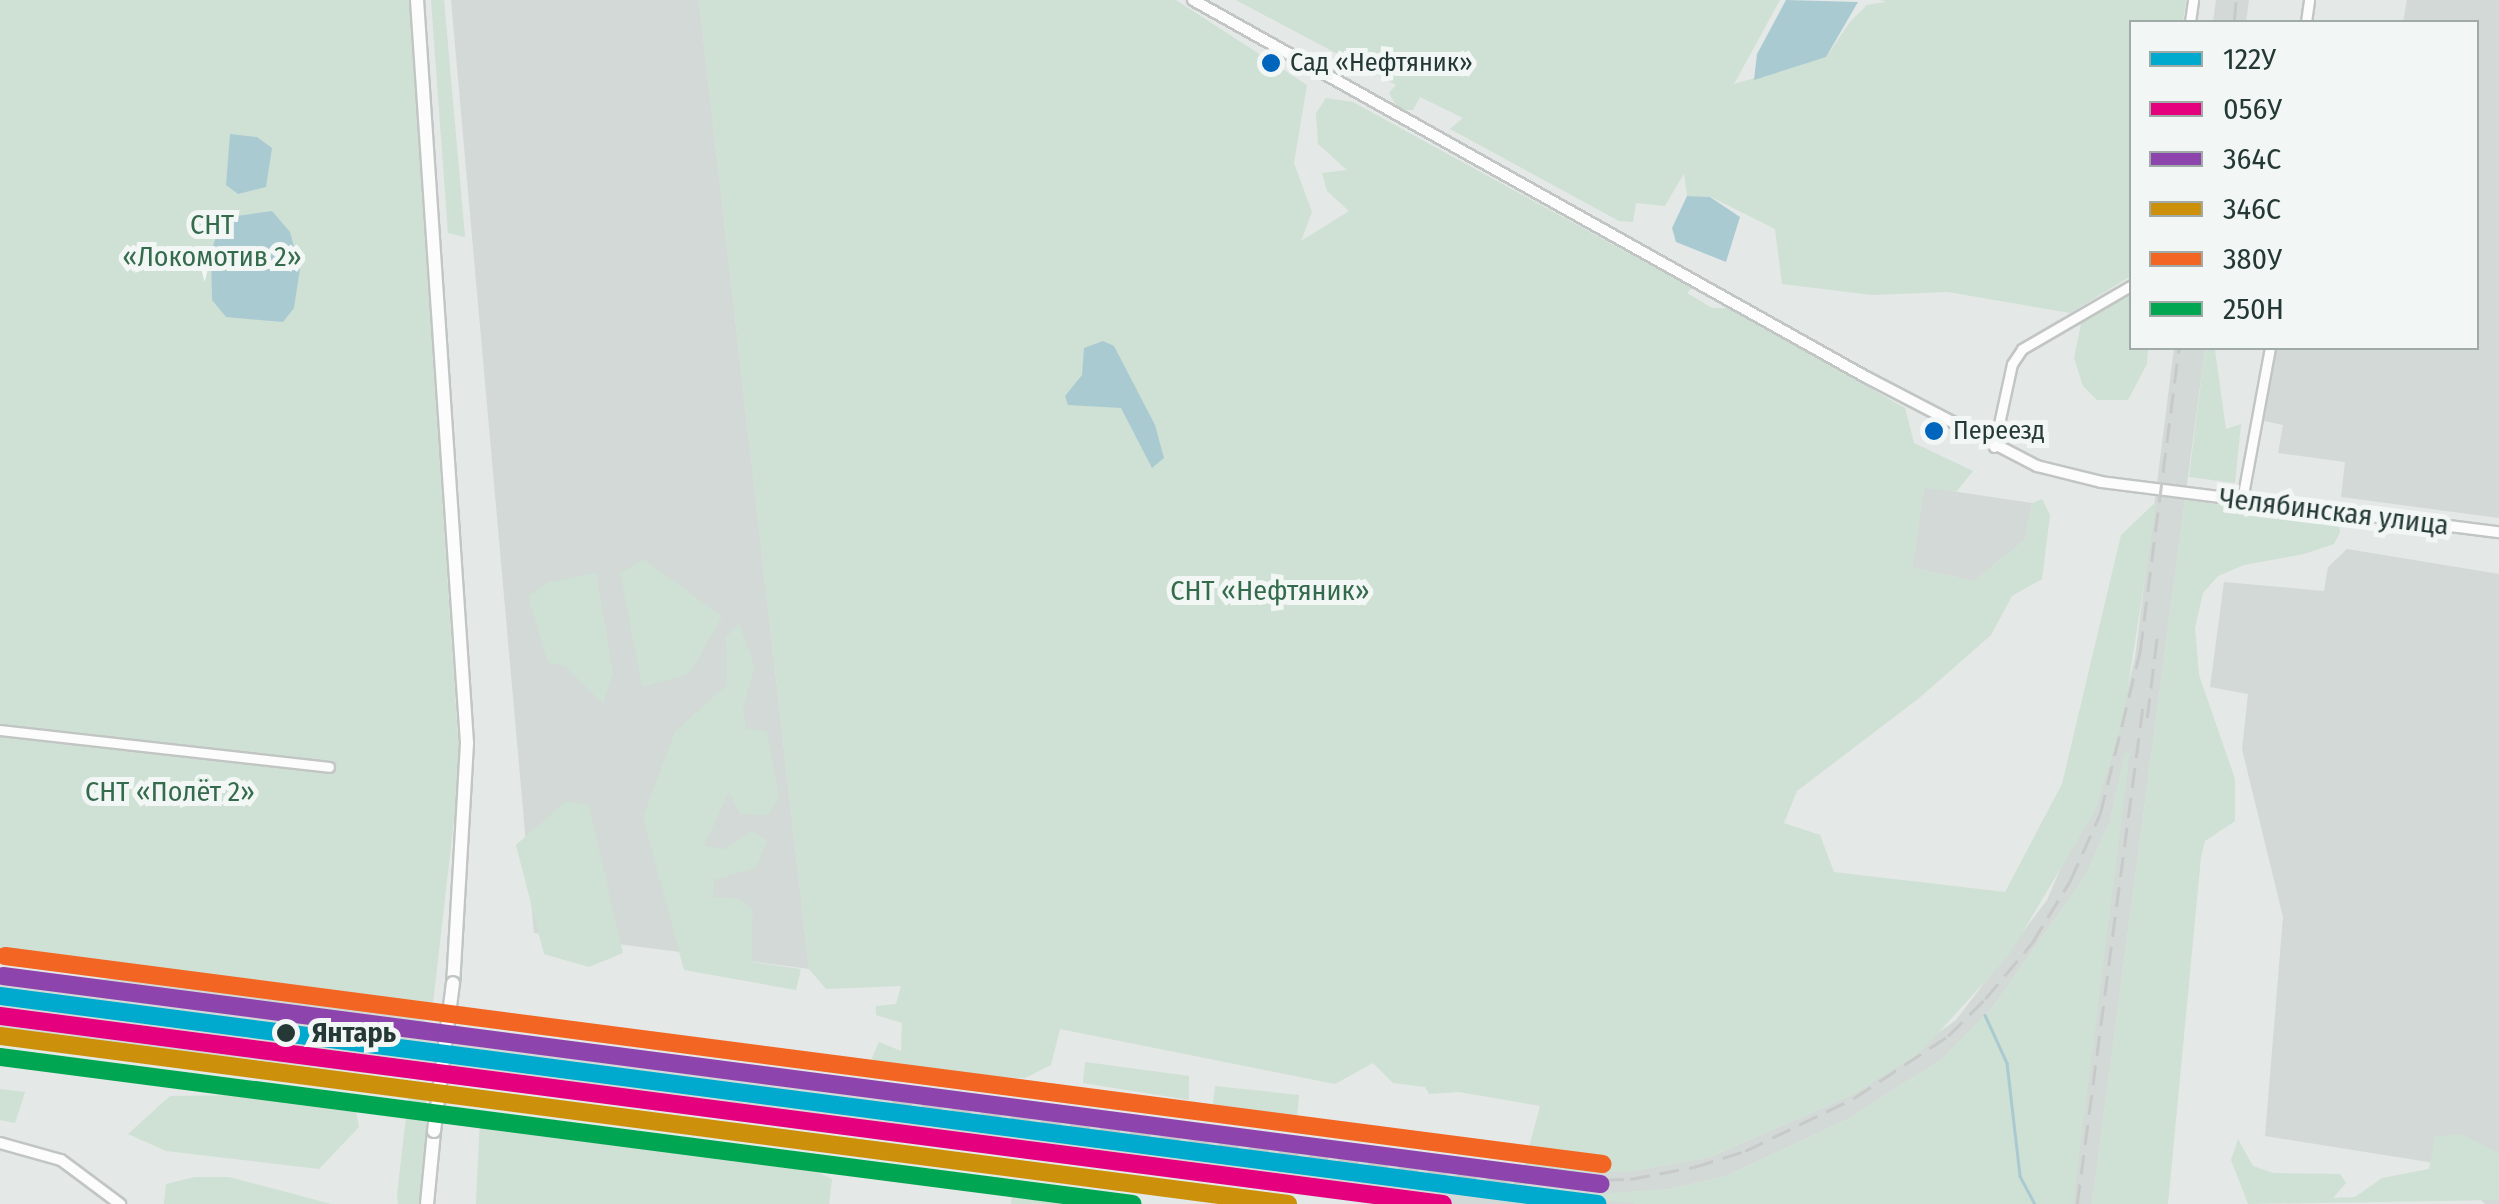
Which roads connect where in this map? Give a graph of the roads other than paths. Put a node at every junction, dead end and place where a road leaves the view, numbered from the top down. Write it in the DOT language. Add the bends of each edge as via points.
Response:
graph roads {
  1 [pos="417,0"];
  2 [pos="1193,0"];
  3 [pos="2129,287"];
  4 [pos="2270,350"];
  5 [pos="1994,447"];
  6 [pos="2242,500"];
  7 [pos="2499,532"];
  8 [pos="0,730"];
  9 [pos="329,767"];
  10 [pos="0,1143"];
  11 [pos="120,1204"];
  12 [pos="427,1204"];
  1 -- 12 [label="main road, bridge" via="467,743 453,983"];
  2 -- 5 [label="street, Челябинская улица"];
  3 -- 5 [label="street" via="2022,349 2012,364"];
  4 -- 6 [label="street"];
  5 -- 6 [label="street, Челябинская улица" via="2058,472"];
  6 -- 7 [label="street, Челябинская улица"];
  8 -- 9 [label="street"];
  10 -- 11 [label="street" via="61,1160"];
}
